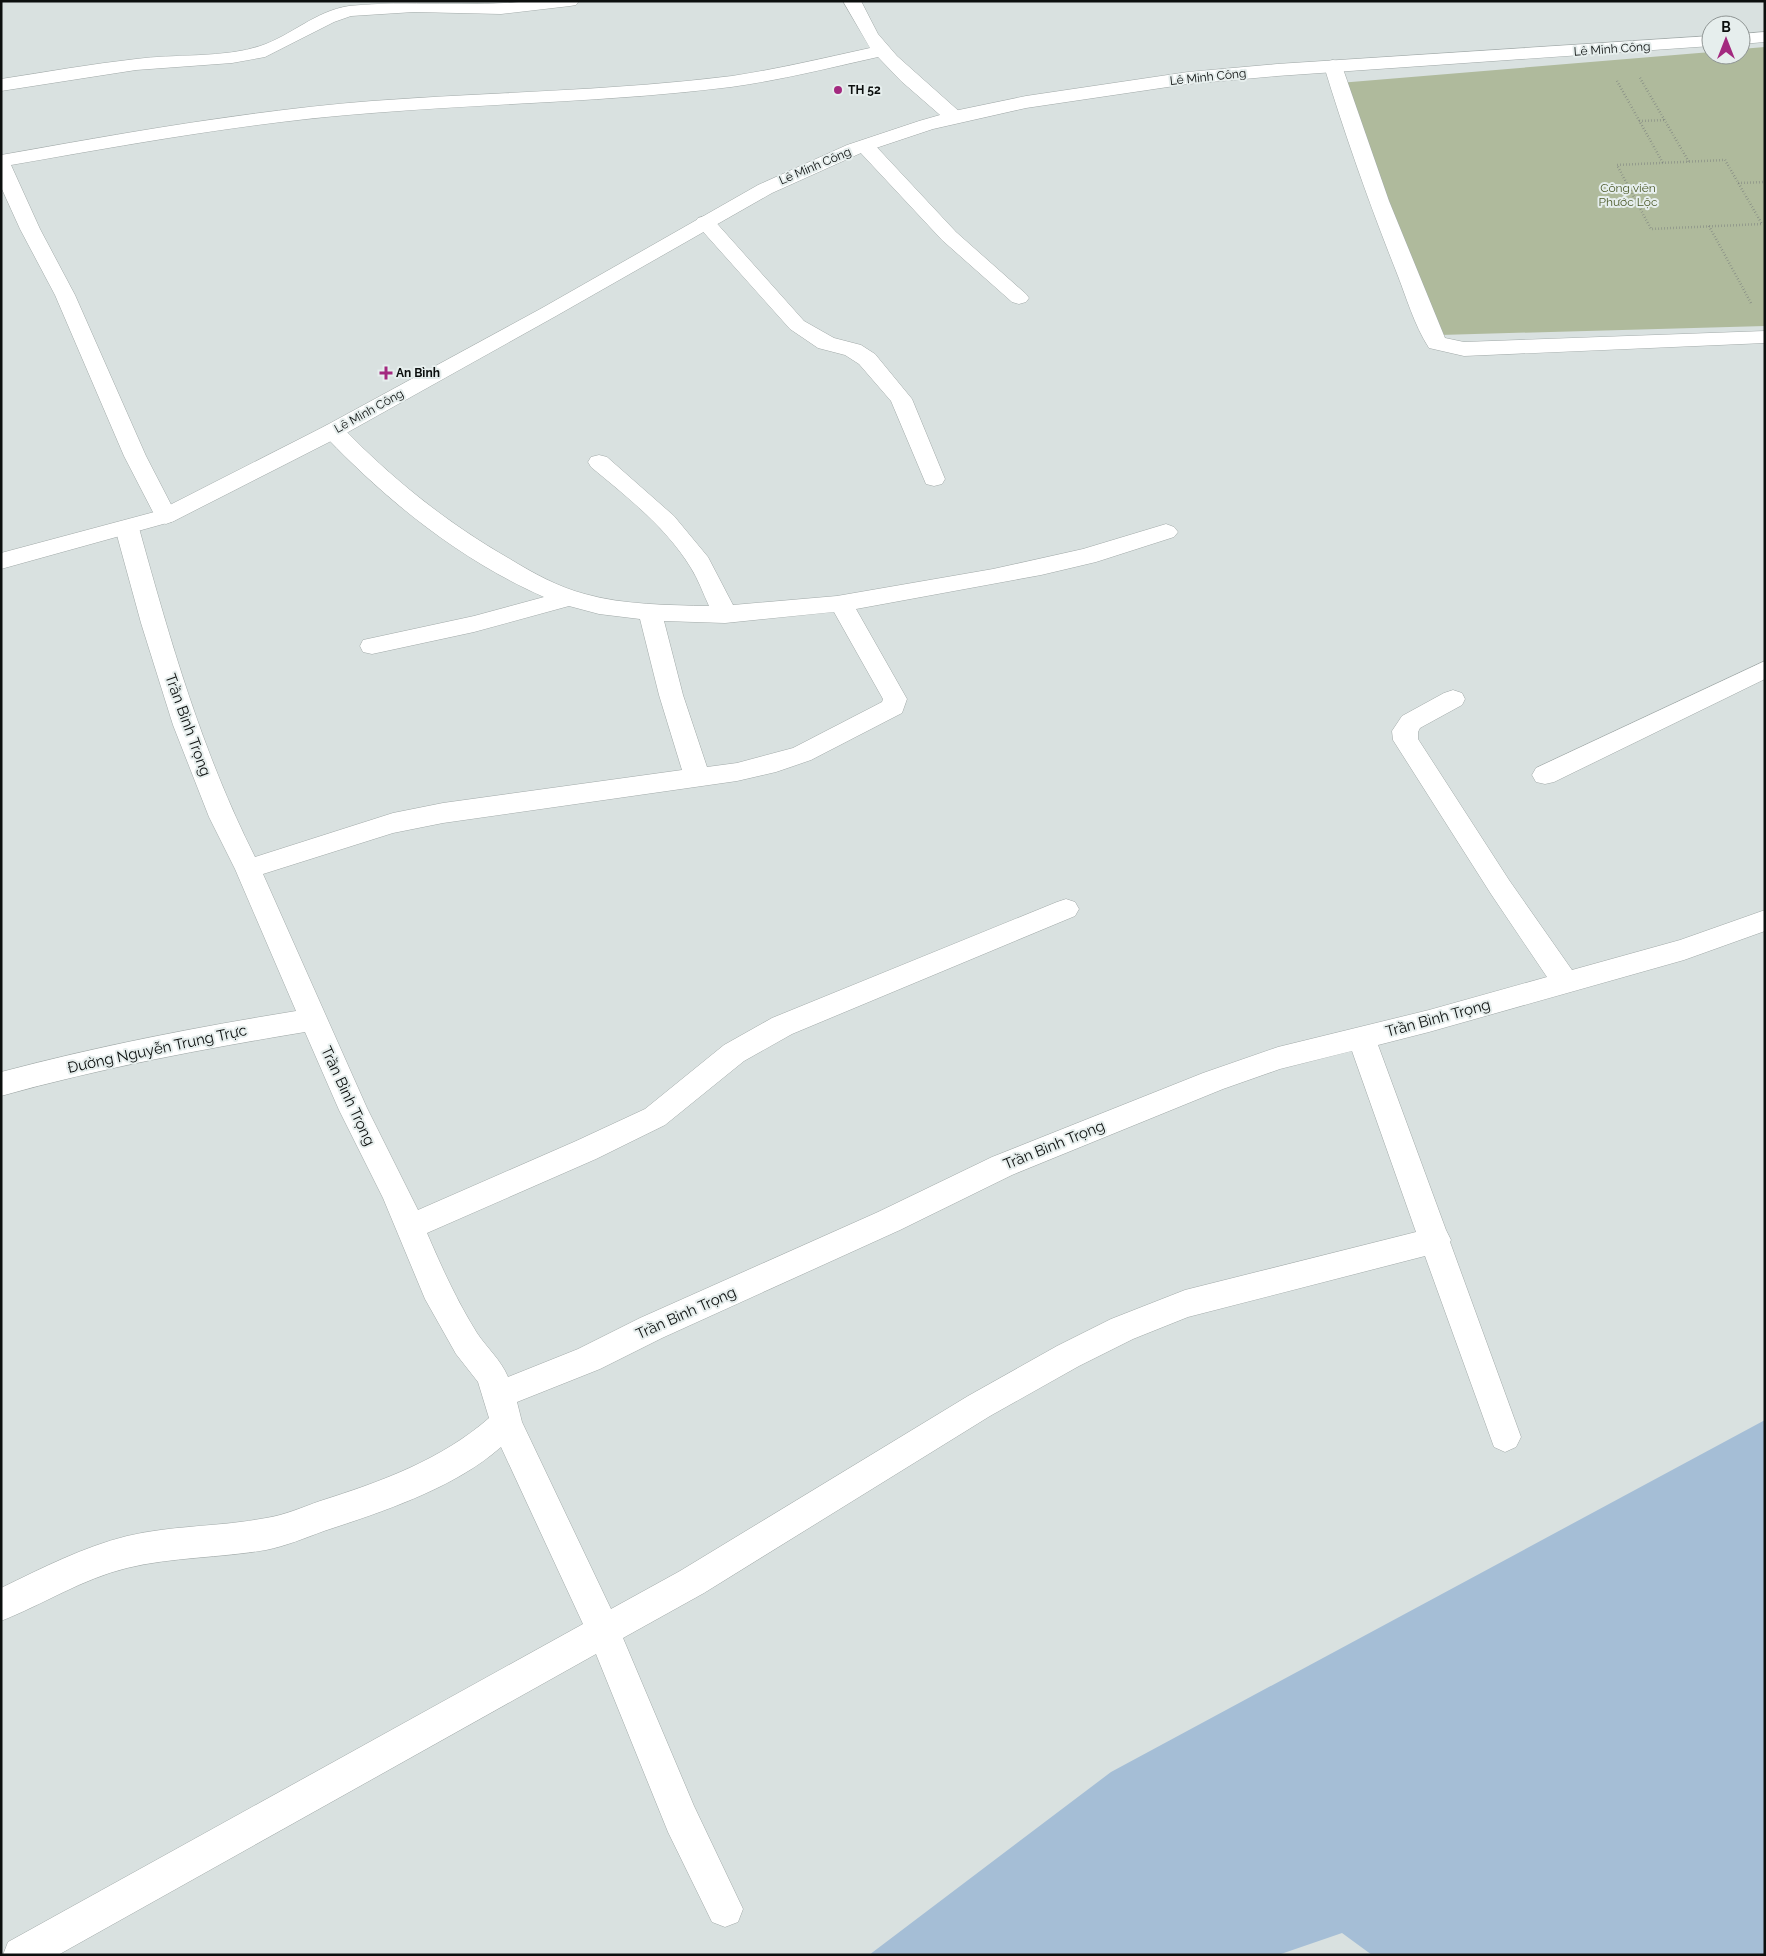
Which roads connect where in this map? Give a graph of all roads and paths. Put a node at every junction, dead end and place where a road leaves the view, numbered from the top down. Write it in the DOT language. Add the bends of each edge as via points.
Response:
graph roads {
  1 [pos="570,1"];
  2 [pos="852,1"];
  3 [pos="1765,37"];
  4 [pos="1751,38"];
  5 [pos="1701,42"];
  6 [pos="1623,48"];
  7 [pos="1599,50"];
  8 [pos="882,51"];
  9 [pos="1333,66"];
  10 [pos="1,85"];
  11 [pos="954,117"];
  12 [pos="1664,120"];
  13 [pos="1639,121"];
  14 [pos="865,146"];
  15 [pos="1,162"];
  16 [pos="1689,162"];
  17 [pos="1664,163"];
  18 [pos="1765,182"];
  19 [pos="1738,183"];
  20 [pos="705,222"];
  21 [pos="1709,226"];
  22 [pos="1019,298"];
  23 [pos="1755,310"];
  24 [pos="1765,337"];
  25 [pos="333,431"];
  26 [pos="599,462"];
  27 [pos="934,480"];
  28 [pos="166,516"];
  29 [pos="127,528"];
  30 [pos="1166,532"];
  31 [pos="1,561"];
  32 [pos="568,598"];
  33 [pos="840,603"];
  34 [pos="650,612"];
  35 [pos="725,615"];
  36 [pos="372,646"];
  37 [pos="1765,669"];
  38 [pos="1453,699"];
  39 [pos="1545,775"];
  40 [pos="697,777"];
  41 [pos="248,869"];
  42 [pos="1066,909"];
  43 [pos="1765,920"];
  44 [pos="1566,983"];
  45 [pos="313,1020"];
  46 [pos="1361,1037"];
  47 [pos="1,1084"];
  48 [pos="410,1227"];
  49 [pos="1436,1240"];
  50 [pos="502,1409"];
  51 [pos="1505,1437"];
  52 [pos="1,1605"];
  53 [pos="603,1630"];
  54 [pos="725,1909"];
  55 [pos="21,1955"];
  1 -- 10 [label="street" via="501,9 414,7 349,11 328,18 265,51 232,58 136,64"];
  2 -- 8 [label="street"];
  3 -- 4 [label="street"];
  5 -- 6 [label="street, Lê Minh Công"];
  6 -- 7 [label="street, Lê Minh Công"];
  6 -- 12 [label="path"];
  7 -- 9 [label="street, Lê Minh Công"];
  7 -- 13 [label="path"];
  8 -- 11 [label="street"];
  8 -- 15 [label="street" via="734,81 326,112 103,143"];
  9 -- 11 [label="street, Lê Minh Công" via="1229,74 1106,89"];
  9 -- 24 [label="street" via="1372,186 1437,343 1464,349"];
  11 -- 14 [label="street, Lê Minh Công"];
  12 -- 13 [label="path"];
  12 -- 16 [label="path"];
  13 -- 17 [label="path"];
  14 -- 20 [label="street, Lê Minh Công" via="786,178"];
  14 -- 22 [label="street" via="949,236"];
  15 -- 28 [label="street" via="30,229 65,295 134,456"];
  16 -- 17 [label="path"];
  16 -- 19 [label="path" via="1725,160"];
  17 -- 21 [label="path" via="1617,165 1651,229"];
  18 -- 19 [label="path"];
  19 -- 21 [label="path" via="1762,224"];
  20 -- 25 [label="street, Lê Minh Công"];
  20 -- 27 [label="street" via="797,325 826,343 853,350 867,359 901,399"];
  21 -- 23 [label="path"];
  25 -- 28 [label="street, Lê Minh Công"];
  25 -- 32 [label="street" via="379,479 441,526 507,568"];
  26 -- 35 [label="street" via="679,534 700,564"];
  28 -- 29 [label="street, Lê Minh Công"];
  29 -- 31 [label="street, Lê Minh Công"];
  29 -- 41 [label="street, Trần Bình Trọng" via="186,725 222,816"];
  30 -- 33 [label="street" via="1049,565"];
  32 -- 34 [label="street" via="620,610"];
  32 -- 36 [label="street" via="466,626"];
  33 -- 35 [label="street"];
  33 -- 40 [label="street" via="887,682 895,698 893,707 802,754 737,772"];
  34 -- 35 [label="street"];
  34 -- 40 [label="street" via="671,695"];
  37 -- 39 [label="street"];
  38 -- 44 [label="street" via="1411,722 1405,732 1406,740"];
  40 -- 41 [label="street" via="392,823"];
  41 -- 45 [label="street, Trần Bình Trọng"];
  42 -- 48 [label="street" via="782,1026 734,1053 655,1117"];
  43 -- 44 [label="street, Trần Bình Trọng" via="1684,949"];
  44 -- 46 [label="street, Trần Bình Trọng"];
  45 -- 47 [label="street, Đường Nguyễn Trung Trực" via="208,1036"];
  45 -- 48 [label="street, Trần Bình Trọng"];
  46 -- 49 [label="street"];
  46 -- 50 [label="street, Trần Bình Trọng" via="1278,1058 1213,1081 1002,1166 889,1221 651,1328"];
  48 -- 50 [label="street, Trần Bình Trọng" via="450,1318 491,1374"];
  49 -- 51 [label="street"];
  49 -- 53 [label="street" via="1185,1304 1122,1329 980,1406 692,1582"];
  50 -- 52 [label="street" via="496,1433 465,1455 414,1482 374,1498 268,1534 141,1549 109,1557"];
  50 -- 53 [label="street"];
  53 -- 54 [label="street" via="682,1819"];
  53 -- 55 [label="street"];
}
